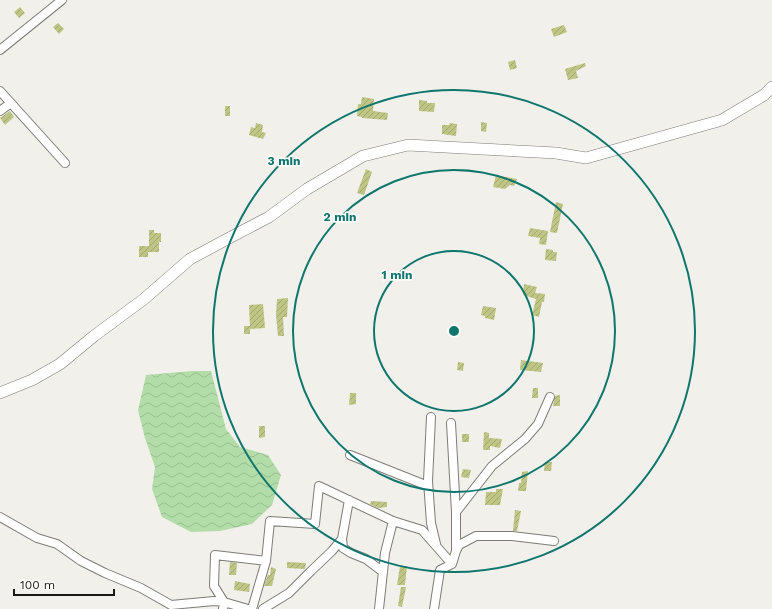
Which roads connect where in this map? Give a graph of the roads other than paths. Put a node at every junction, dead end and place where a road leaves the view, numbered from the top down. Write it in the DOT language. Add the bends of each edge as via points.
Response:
graph roads {
  1 [pos="62,0"];
  2 [pos="0,50"];
  3 [pos="772,87"];
  4 [pos="0,91"];
  5 [pos="11,103"];
  6 [pos="0,111"];
  7 [pos="65,163"];
  8 [pos="0,393"];
  9 [pos="550,397"];
  10 [pos="431,418"];
  11 [pos="451,423"];
  12 [pos="350,455"];
  13 [pos="428,486"];
  14 [pos="349,500"];
  15 [pos="456,512"];
  16 [pos="0,517"];
  17 [pos="393,521"];
  18 [pos="342,539"];
  19 [pos="554,541"];
  20 [pos="437,546"];
  21 [pos="456,551"];
  22 [pos="266,561"];
  23 [pos="452,564"];
  24 [pos="383,572"];
  25 [pos="224,605"];
  26 [pos="171,607"];
  27 [pos="248,609"];
  28 [pos="252,609"];
  29 [pos="263,609"];
  30 [pos="379,609"];
  31 [pos="434,609"];
  1 -- 2 [label="street"];
  3 -- 8 [label="street" via="764,95 722,120 586,158 556,153 408,145 363,156 307,189 269,217 190,259 144,299 60,364 32,380"];
  4 -- 5 [label="street"];
  5 -- 6 [label="street"];
  5 -- 7 [label="street"];
  9 -- 15 [label="street" via="538,424 492,466"];
  10 -- 13 [label="street"];
  11 -- 15 [label="street"];
  12 -- 13 [label="street"];
  13 -- 20 [label="street" via="431,523"];
  14 -- 17 [label="street"];
  14 -- 18 [label="street"];
  14 -- 22 [label="street" via="319,486 315,524 270,521"];
  15 -- 21 [label="street"];
  16 -- 26 [label="street" via="37,538 57,544 81,561 141,588"];
  17 -- 20 [label="street" via="422,530"];
  17 -- 24 [label="street"];
  18 -- 24 [label="street" via="343,548 366,559"];
  18 -- 29 [label="street" via="289,593"];
  19 -- 21 [label="street" via="512,536 476,536 458,545"];
  20 -- 23 [label="street"];
  21 -- 23 [label="street"];
  22 -- 25 [label="street" via="215,555 214,586"];
  22 -- 28 [label="street"];
  23 -- 31 [label="street" via="440,570"];
  24 -- 30 [label="street"];
  25 -- 26 [label="street" via="214,601"];
  25 -- 27 [label="street"];
}
